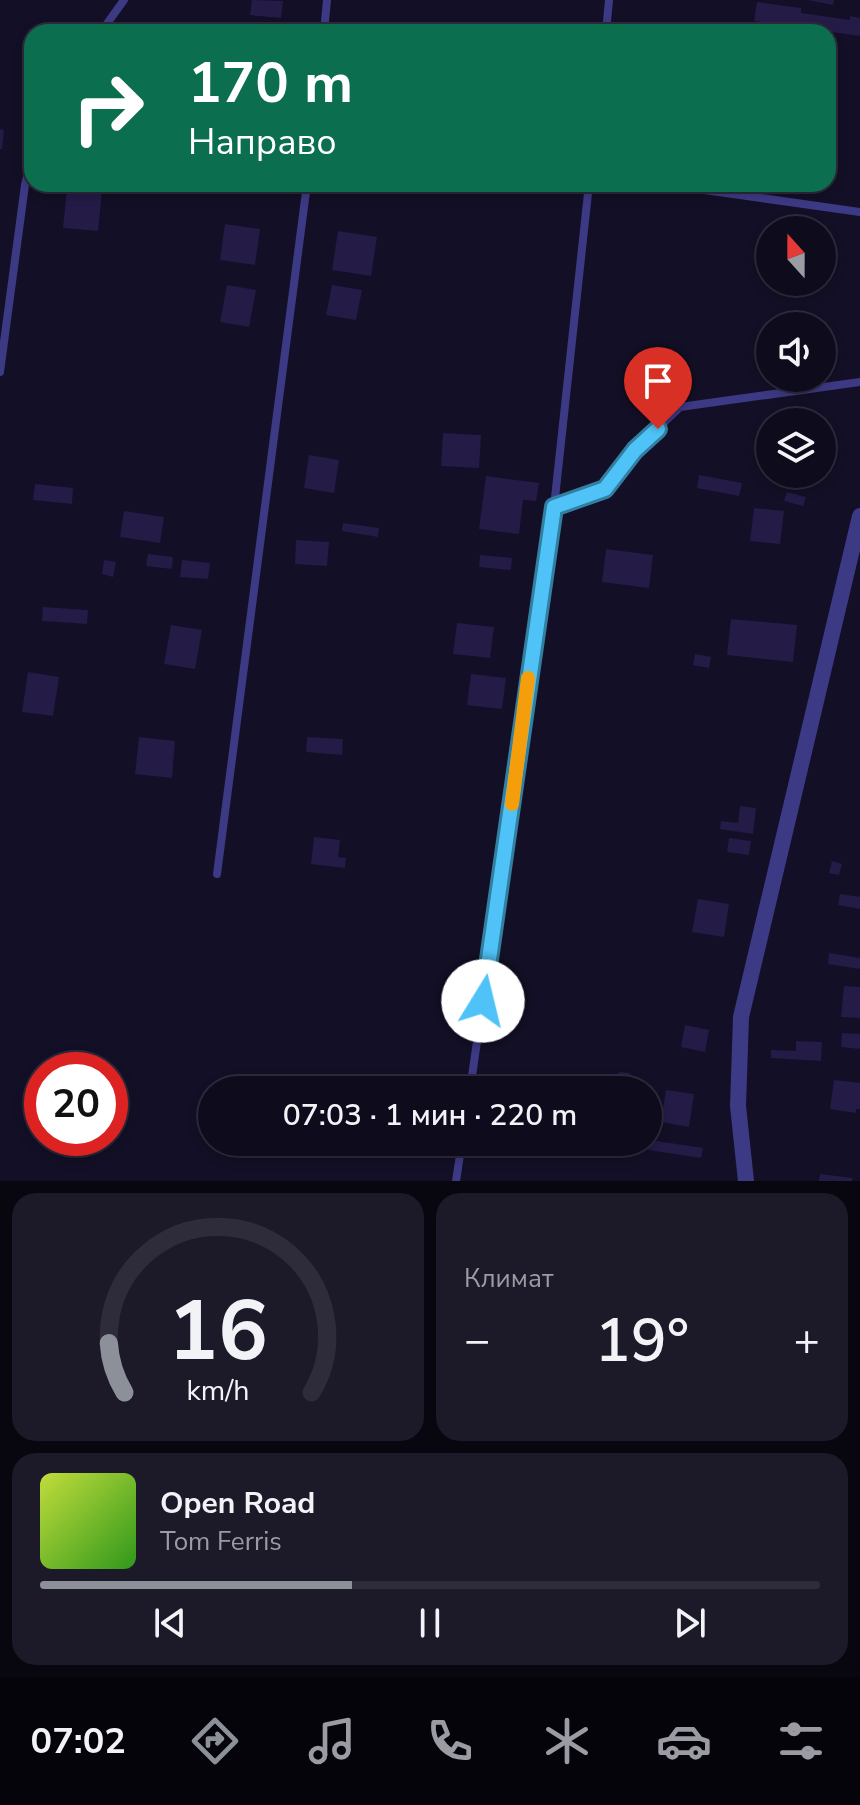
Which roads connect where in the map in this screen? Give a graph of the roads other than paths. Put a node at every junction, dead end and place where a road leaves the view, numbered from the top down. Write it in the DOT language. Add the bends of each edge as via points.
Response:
graph roads {
  1 [pos="124,0"];
  2 [pos="327,0"];
  3 [pos="609,0"];
  4 [pos="107,24"];
  5 [pos="325,24"];
  6 [pos="607,24"];
  7 [pos="24,192"];
  8 [pos="306,192"];
  9 [pos="588,192"];
  10 [pos="719,192"];
  11 [pos="860,212"];
  12 [pos="0,372"];
  13 [pos="860,382"];
  14 [pos="554,507"];
  15 [pos="860,516"];
  16 [pos="217,874"];
  17 [pos="472,1076"];
  18 [pos="460,1156"];
  19 [pos="456,1181"];
  20 [pos="746,1181"];
  1 -- 4 [label="lane"];
  2 -- 5 [label="lane"];
  3 -- 6 [label="lane"];
  7 -- 12 [label="lane"];
  8 -- 16 [label="lane"];
  9 -- 14 [label="lane"];
  10 -- 11 [label="lane"];
  13 -- 14 [label="lane" via="680,407 635,450 605,489"];
  14 -- 17 [label="lane"];
  15 -- 20 [label="street" via="741,1017 738,1106"];
  18 -- 19 [label="lane"];
}
